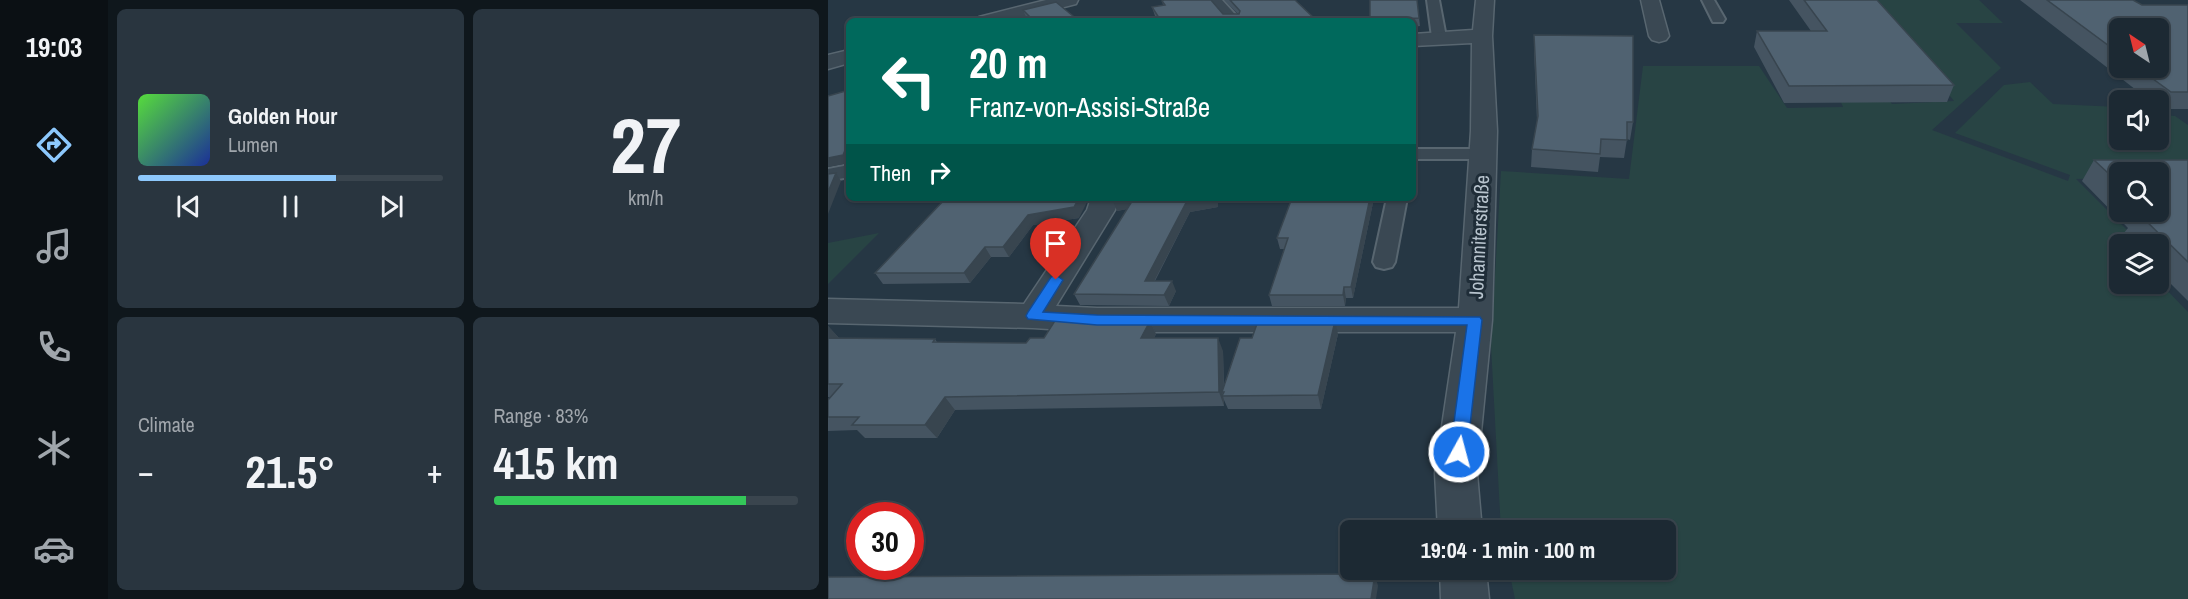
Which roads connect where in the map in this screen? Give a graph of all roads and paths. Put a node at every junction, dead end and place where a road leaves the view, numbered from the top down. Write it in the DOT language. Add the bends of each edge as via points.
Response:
graph roads {
  1 [pos="1068,0"];
  2 [pos="1215,0"];
  3 [pos="1433,0"];
  4 [pos="1485,0"];
  5 [pos="1650,0"];
  6 [pos="1708,0"];
  7 [pos="998,18"];
  8 [pos="1231,18"];
  9 [pos="1718,19"];
  10 [pos="1482,36"];
  11 [pos="1659,36"];
  12 [pos="1439,37"];
  13 [pos="1416,40"];
  14 [pos="846,57"];
  15 [pos="828,62"];
  16 [pos="1416,154"];
  17 [pos="1483,154"];
  18 [pos="846,172"];
  19 [pos="828,175"];
  20 [pos="1104,201"];
  21 [pos="1396,201"];
  22 [pos="1384,262"];
  23 [pos="828,311"];
  24 [pos="1033,316"];
  25 [pos="1475,320"];
  26 [pos="1459,520"];
  27 [pos="1464,580"];
  28 [pos="1465,599"];
  1 -- 7 [label="street"];
  2 -- 8 [label="lane"];
  3 -- 12 [label="lane"];
  4 -- 10 [label="street, Johanniterstraße"];
  5 -- 11 [label="street"];
  6 -- 9 [label="lane"];
  10 -- 12 [label="street"];
  10 -- 17 [label="street, Johanniterstraße"];
  12 -- 13 [label="street"];
  14 -- 15 [label="street"];
  16 -- 17 [label="lane, Johanniterstraße"];
  17 -- 25 [label="street, Johanniterstraße"];
  18 -- 19 [label="lane"];
  20 -- 24 [label="street"];
  21 -- 22 [label="lane"];
  23 -- 24 [label="street"];
  24 -- 25 [label="street" via="1097,320"];
  25 -- 26 [label="street, Johanniterstraße" via="1456,473"];
  27 -- 28 [label="street"];
}
